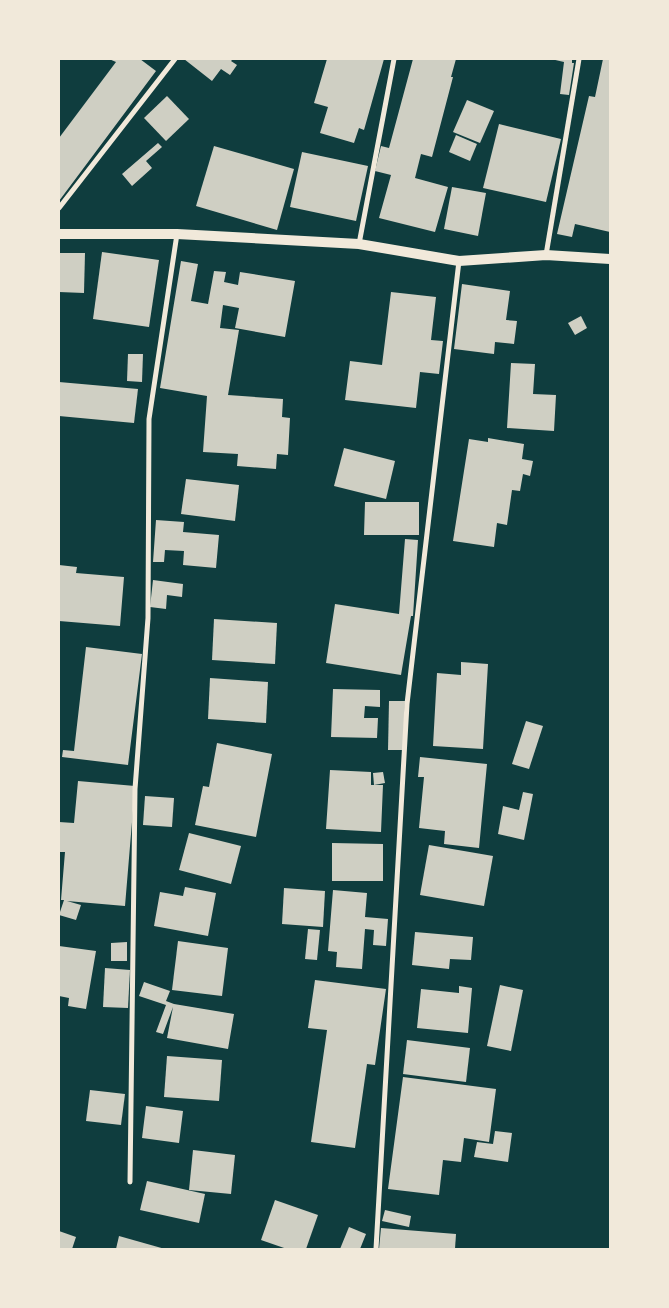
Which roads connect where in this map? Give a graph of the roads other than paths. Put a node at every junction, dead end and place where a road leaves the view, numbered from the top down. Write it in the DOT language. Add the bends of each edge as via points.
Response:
graph roads {
  1 [pos="175,59"];
  2 [pos="394,59"];
  3 [pos="579,59"];
  4 [pos="59,208"];
  5 [pos="59,234"];
  6 [pos="177,234"];
  7 [pos="359,244"];
  8 [pos="546,256"];
  9 [pos="610,259"];
  10 [pos="459,261"];
  11 [pos="130,1182"];
  12 [pos="376,1249"];
  1 -- 4 [label="street"];
  2 -- 7 [label="street"];
  3 -- 8 [label="street"];
  5 -- 6 [label="main road"];
  6 -- 7 [label="main road"];
  6 -- 11 [label="street" via="149,418 148,618 135,788"];
  7 -- 10 [label="main road"];
  8 -- 9 [label="main road"];
  8 -- 10 [label="main road"];
  10 -- 12 [label="street" via="407,704"];
}
